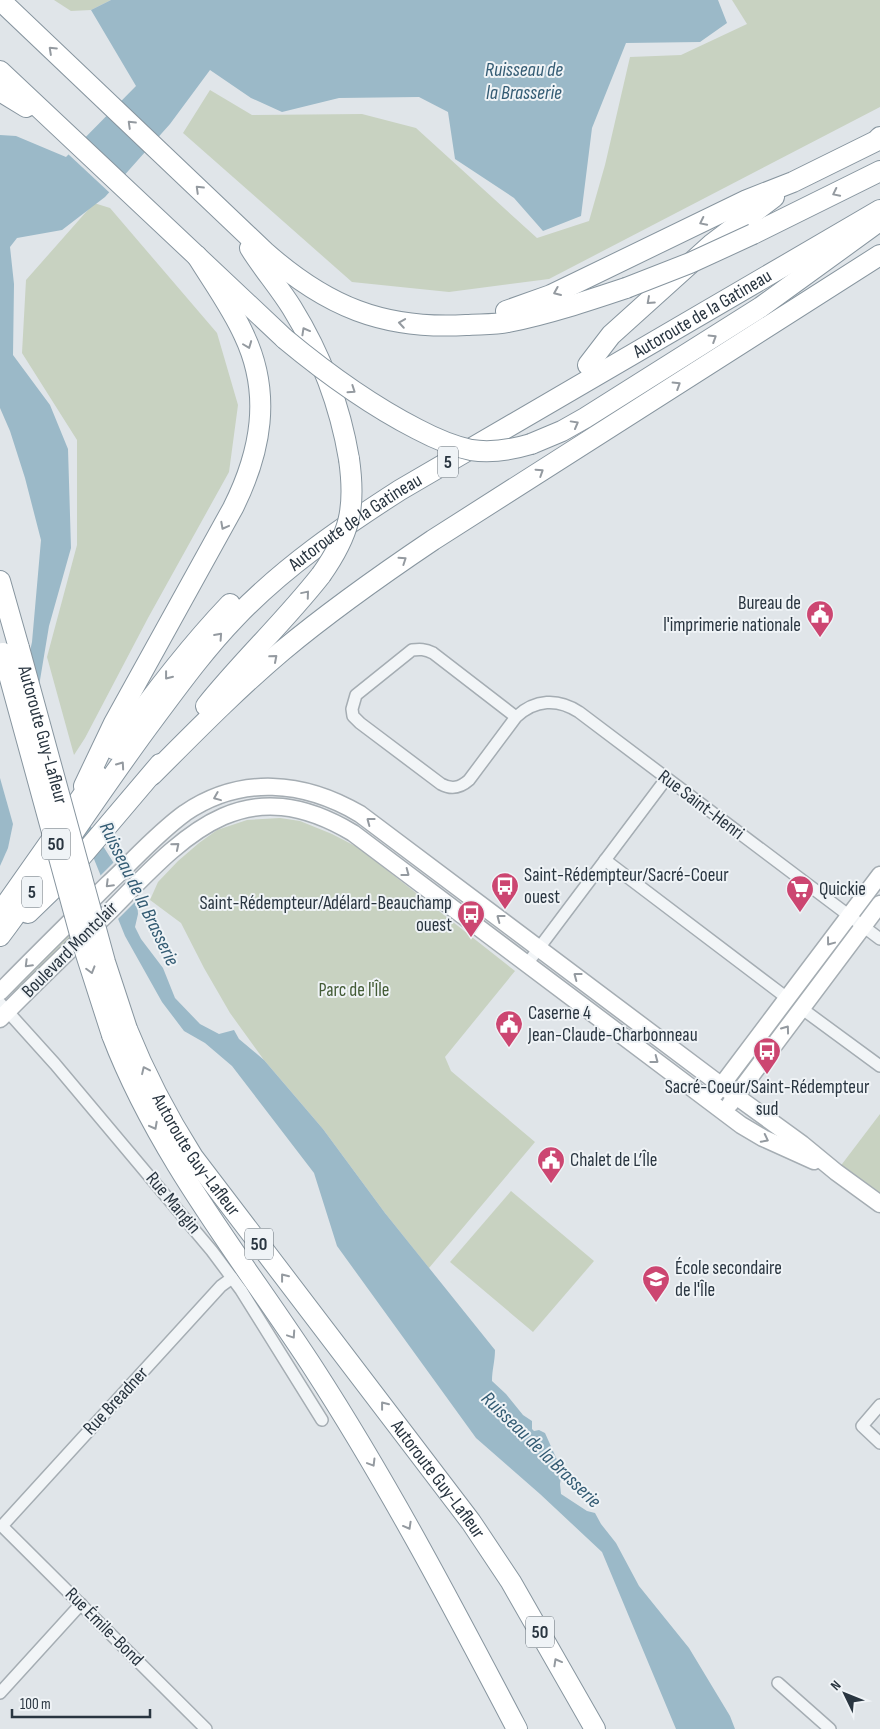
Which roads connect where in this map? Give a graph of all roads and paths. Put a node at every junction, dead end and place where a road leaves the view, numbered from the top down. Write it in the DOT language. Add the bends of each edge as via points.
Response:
graph roads {
  1 [pos="0,0"];
  2 [pos="0,71"];
  3 [pos="0,92"];
  4 [pos="60,127"];
  5 [pos="879,140"];
  6 [pos="880,171"];
  7 [pos="794,182"];
  8 [pos="880,195"];
  9 [pos="880,210"];
  10 [pos="232,221"];
  11 [pos="880,221"];
  12 [pos="880,246"];
  13 [pos="197,256"];
  14 [pos="880,256"];
  15 [pos="761,307"];
  16 [pos="450,326"];
  17 [pos="588,366"];
  18 [pos="0,581"];
  19 [pos="7,648"];
  20 [pos="516,717"];
  21 [pos="152,774"];
  22 [pos="666,779"];
  23 [pos="84,801"];
  24 [pos="60,840"];
  25 [pos="605,860"];
  26 [pos="880,875"];
  27 [pos="880,904"];
  28 [pos="0,913"];
  29 [pos="849,916"];
  30 [pos="863,926"];
  31 [pos="0,936"];
  32 [pos="880,939"];
  33 [pos="0,940"];
  34 [pos="539,948"];
  35 [pos="527,964"];
  36 [pos="0,992"];
  37 [pos="787,998"];
  38 [pos="801,1008"];
  39 [pos="2,1011"];
  40 [pos="120,1032"];
  41 [pos="880,1066"];
  42 [pos="722,1086"];
  43 [pos="736,1096"];
  44 [pos="709,1102"];
  45 [pos="724,1113"];
  46 [pos="832,1169"];
  47 [pos="880,1204"];
  48 [pos="232,1278"];
  49 [pos="880,1405"];
  50 [pos="322,1420"];
  51 [pos="880,1442"];
  52 [pos="2,1526"];
  53 [pos="446,1595"];
  54 [pos="81,1604"];
  55 [pos="778,1683"];
  56 [pos="0,1693"];
  57 [pos="206,1729"];
  58 [pos="501,1729"];
  59 [pos="517,1729"];
  60 [pos="596,1729"];
  61 [pos="830,1729"];
  10 -- 1 [label="highway, one-way"];
  2 -- 4 [label="highway"];
  3 -- 4 [label="highway"];
  4 -- 13 [label="highway"];
  5 -- 7 [label="highway"];
  6 -- 16 [label="highway, one-way, bridge" via="690,264 626,288 511,321"];
  7 -- 16 [label="highway, one-way" via="747,200 551,294"];
  7 -- 17 [label="highway, one-way" via="686,267 611,335"];
  8 -- 17 [label="highway, Autoroute de la Gatineau / 5"];
  23 -- 9 [label="highway, Autoroute de la Gatineau / 5, one-way" via="213,643 258,595 309,552 400,490"];
  16 -- 10 [label="highway, one-way" via="399,322 340,304 291,274"];
  21 -- 10 [label="highway, one-way, bridge" via="226,681 321,575 339,548 349,521 352,496 349,459 334,399 316,351 292,307"];
  11 -- 15 [label="highway"];
  12 -- 15 [label="highway"];
  13 -- 15 [label="highway, one-way, bridge" via="285,339 366,399 446,442 491,451 509,450 562,431"];
  13 -- 23 [label="highway, one-way" via="249,345 258,381 259,432 249,473 238,499 114,723"];
  21 -- 14 [label="highway, one-way" via="270,661 373,581"];
  17 -- 23 [label="highway, Autoroute de la Gatineau / 5, one-way" via="338,515 263,573 192,645 140,713"];
  18 -- 19 [label="highway, Autoroute Guy-Lafleur / 50"];
  19 -- 40 [label="highway, Autoroute Guy-Lafleur / 50, bridge" via="83,945"];
  20 -- 20 [label="street, Rue Saint-Henri" via="433,653 419,649 412,650 362,689 356,695 352,709 353,716 360,723 449,788 459,787 469,780"];
  20 -- 22 [label="street, Rue Saint-Henri" via="536,704 566,704"];
  21 -- 33 [label="highway" via="59,883"];
  22 -- 25 [label="street"];
  22 -- 29 [label="street, Rue Saint-Henri"];
  23 -- 24 [label="highway, Autoroute de la Gatineau / 5"];
  24 -- 28 [label="highway, Autoroute de la Gatineau / 5"];
  24 -- 31 [label="highway, Autoroute de la Gatineau / 5"];
  25 -- 34 [label="street"];
  25 -- 37 [label="street"];
  26 -- 29 [label="main road"];
  27 -- 30 [label="main road"];
  29 -- 30 [label="street, Rue Saint-Henri"];
  29 -- 37 [label="main road, one-way"];
  30 -- 32 [label="street, Rue Saint-Henri"];
  30 -- 38 [label="main road"];
  34 -- 35 [label="street"];
  34 -- 36 [label="main road, Boulevard Montclair, one-way" via="360,814 299,788 250,788 213,798 172,823"];
  42 -- 34 [label="main road, Boulevard Montclair, one-way"];
  39 -- 35 [label="main road, Boulevard Montclair, one-way" via="187,837 219,818 258,807 298,808 352,833"];
  35 -- 44 [label="main road, Boulevard Montclair, one-way"];
  37 -- 42 [label="main road"];
  38 -- 41 [label="street"];
  43 -- 38 [label="main road, one-way"];
  39 -- 48 [label="street, Rue Mangin" via="50,1058 195,1228"];
  40 -- 53 [label="highway, Autoroute Guy-Lafleur / 50, one-way" via="137,1094 164,1144 337,1405"];
  60 -- 40 [label="highway, Autoroute Guy-Lafleur / 50, one-way" via="511,1582 464,1511 193,1157"];
  42 -- 43 [label="main road, Boulevard Montclair"];
  42 -- 44 [label="main road"];
  43 -- 45 [label="main road"];
  43 -- 46 [label="main road, Boulevard Montclair"];
  44 -- 45 [label="main road, Boulevard Montclair"];
  45 -- 46 [label="main road, Boulevard Montclair, one-way" via="763,1138"];
  46 -- 47 [label="main road"];
  48 -- 50 [label="street, Rue Mangin"];
  48 -- 52 [label="street, Rue Breadner" via="223,1284"];
  49 -- 51 [label="street" via="862,1426"];
  52 -- 54 [label="street, Rue Émile-Bond"];
  53 -- 58 [label="highway"];
  53 -- 59 [label="highway, Autoroute Guy-Lafleur / 50"];
  54 -- 56 [label="street"];
  54 -- 57 [label="street, Rue Émile-Bond"];
  55 -- 61 [label="street"];
}
